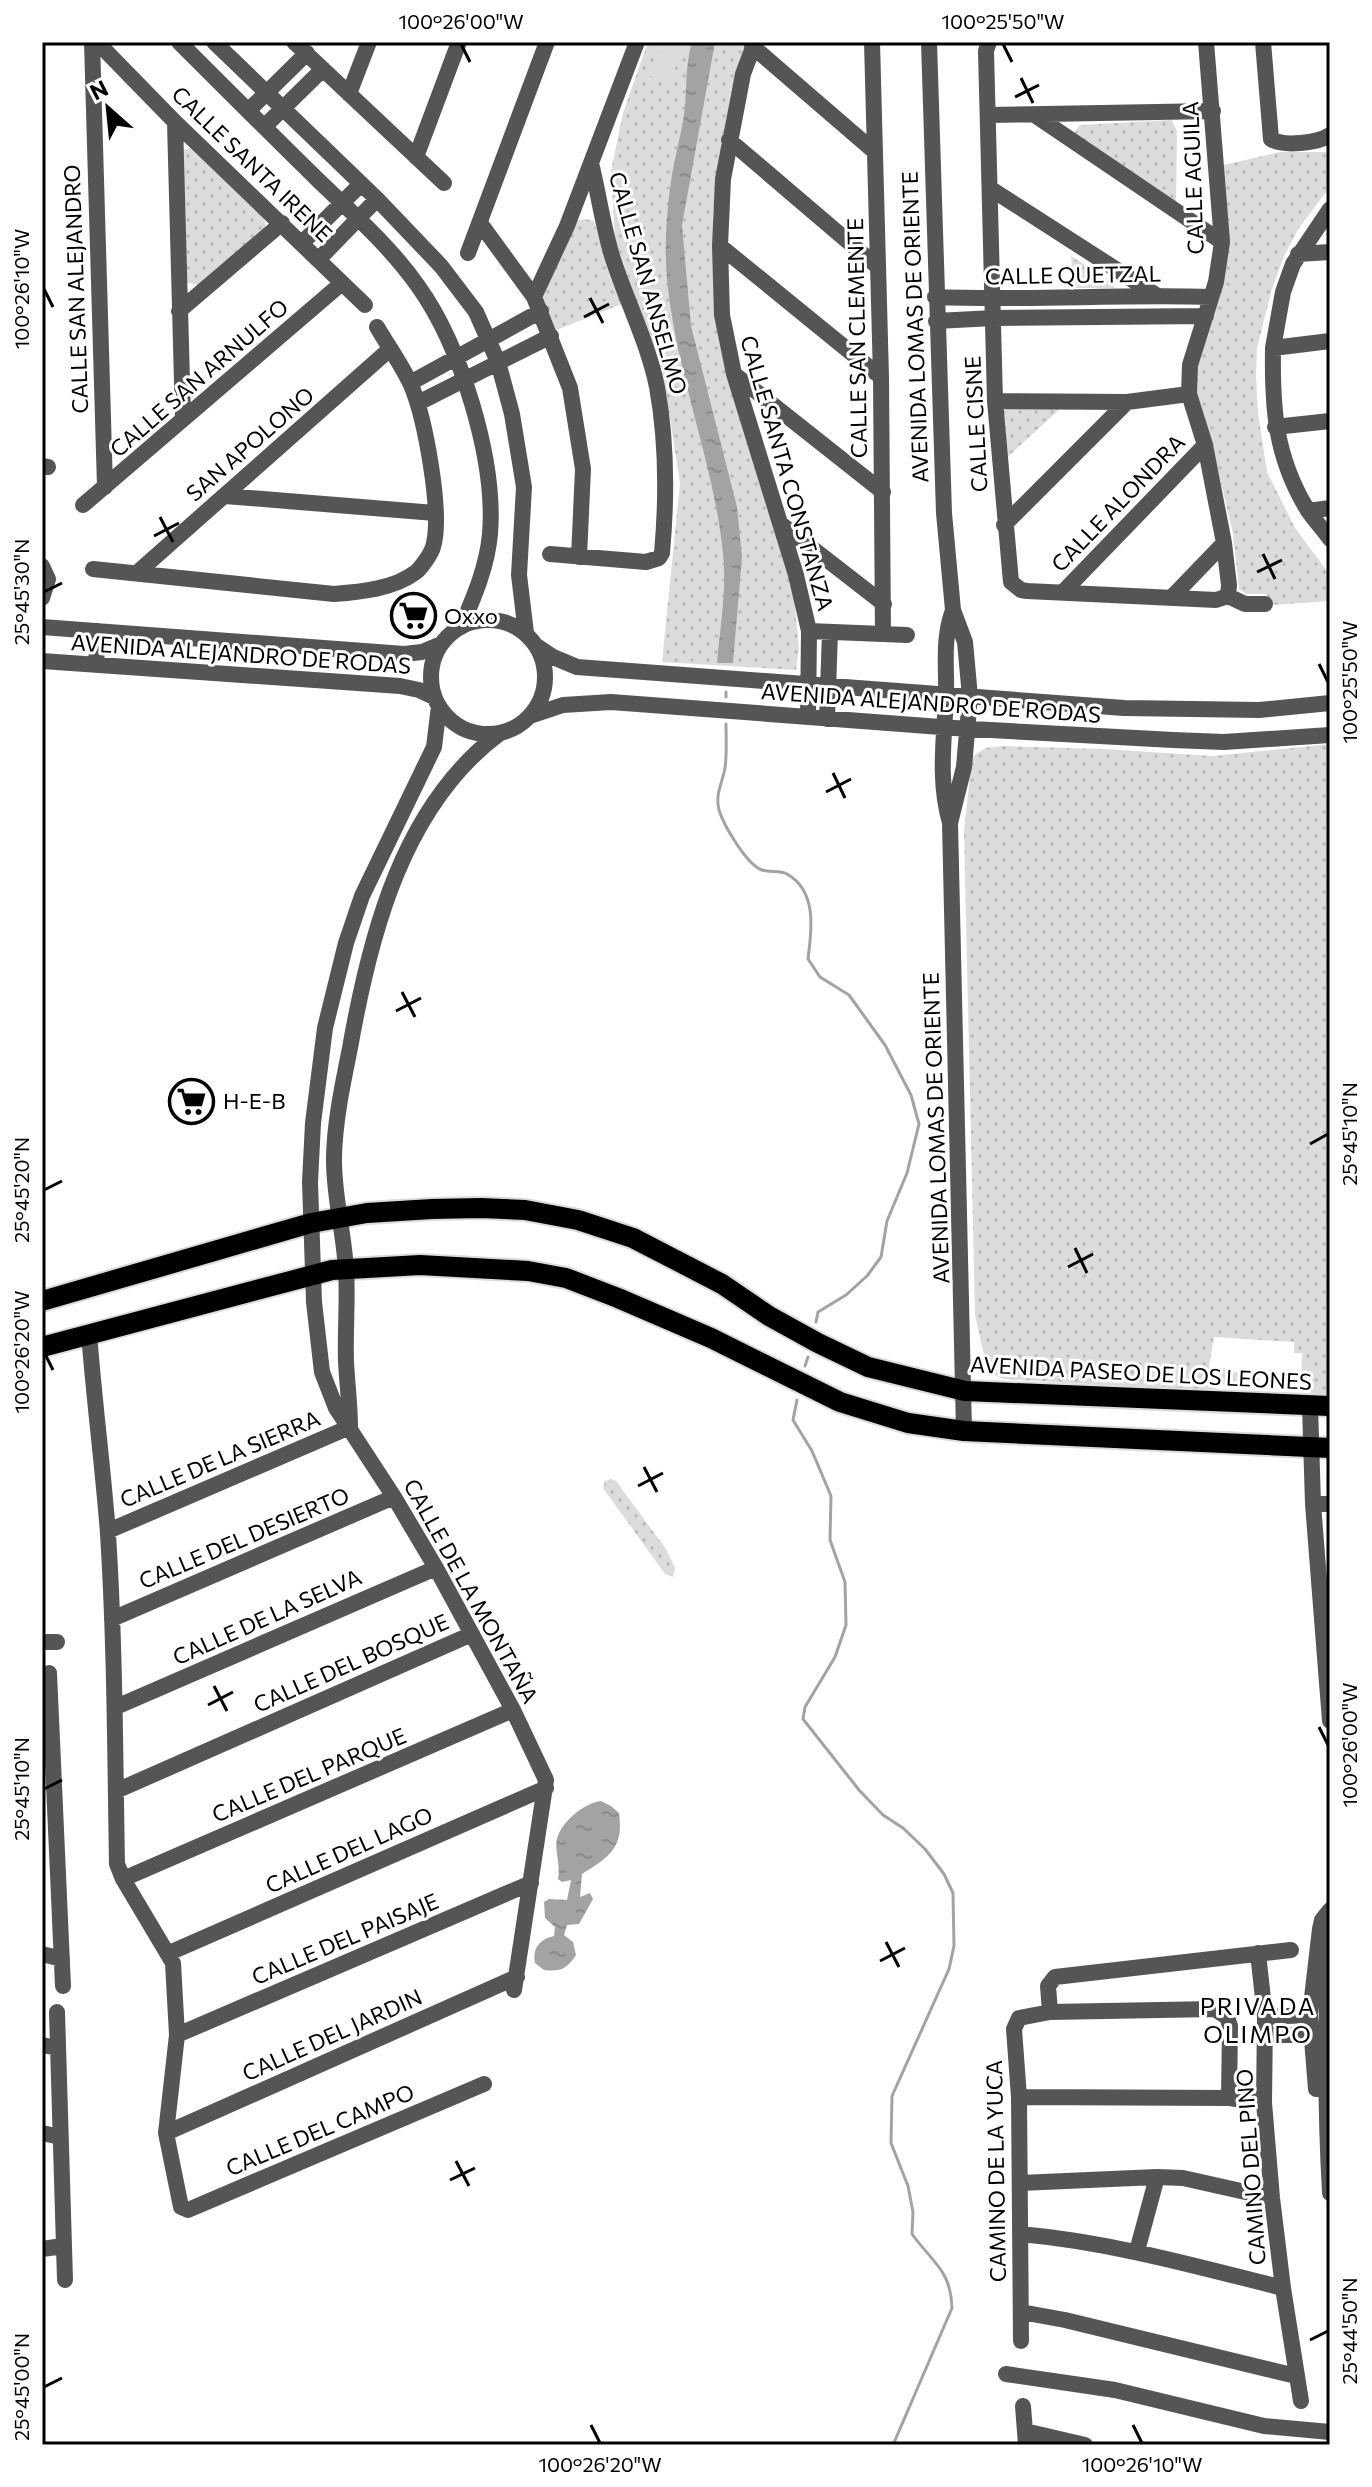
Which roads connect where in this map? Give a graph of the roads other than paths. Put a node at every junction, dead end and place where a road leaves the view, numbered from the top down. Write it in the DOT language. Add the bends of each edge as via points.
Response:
graph roads {
  1 [pos="94,42"];
  2 [pos="179,42"];
  3 [pos="214,42"];
  4 [pos="369,42"];
  5 [pos="459,42"];
  6 [pos="547,42"];
  7 [pos="637,42"];
  8 [pos="872,42"];
  9 [pos="929,42"];
  10 [pos="989,42"];
  11 [pos="1206,42"];
  12 [pos="1263,42"];
  13 [pos="754,44"];
  14 [pos="301,47"];
  15 [pos="323,69"];
  16 [pos="267,92"];
  17 [pos="349,94"];
  18 [pos="283,108"];
  19 [pos="248,111"];
  20 [pos="1213,111"];
  21 [pos="989,115"];
  22 [pos="1036,116"];
  23 [pos="175,122"];
  24 [pos="264,127"];
  25 [pos="729,140"];
  26 [pos="1328,140"];
  27 [pos="875,152"];
  28 [pos="416,157"];
  29 [pos="591,163"];
  30 [pos="444,183"];
  31 [pos="361,184"];
  32 [pos="991,189"];
  33 [pos="377,199"];
  34 [pos="342,203"];
  35 [pos="1330,209"];
  36 [pos="358,218"];
  37 [pos="282,223"];
  38 [pos="480,223"];
  39 [pos="303,242"];
  40 [pos="1222,242"];
  41 [pos="720,246"];
  42 [pos="1330,252"];
  43 [pos="468,253"];
  44 [pos="1298,254"];
  45 [pos="319,259"];
  46 [pos="878,267"];
  47 [pos="342,283"];
  48 [pos="1156,295"];
  49 [pos="935,297"];
  50 [pos="1211,297"];
  51 [pos="994,300"];
  52 [pos="537,304"];
  53 [pos="365,305"];
  54 [pos="179,311"];
  55 [pos="1206,316"];
  56 [pos="994,318"];
  57 [pos="936,321"];
  58 [pos="377,327"];
  59 [pos="551,336"];
  60 [pos="490,340"];
  61 [pos="1330,341"];
  62 [pos="1273,348"];
  63 [pos="390,349"];
  64 [pos="455,360"];
  65 [pos="498,362"];
  66 [pos="734,374"];
  67 [pos="881,377"];
  68 [pos="463,381"];
  69 [pos="410,383"];
  70 [pos="1189,394"];
  71 [pos="995,401"];
  72 [pos="1127,402"];
  73 [pos="418,403"];
  74 [pos="183,419"];
  75 [pos="1330,421"];
  76 [pos="1275,427"];
  77 [pos="1205,445"];
  78 [pos="105,487"];
  79 [pos="883,492"];
  80 [pos="225,496"];
  81 [pos="83,505"];
  82 [pos="1330,508"];
  83 [pos="1308,511"];
  84 [pos="435,513"];
  85 [pos="780,524"];
  86 [pos="1004,525"];
  87 [pos="1330,539"];
  88 [pos="1224,543"];
  89 [pos="550,554"];
  90 [pos="579,557"];
  91 [pos="42,566"];
  92 [pos="93,569"];
  93 [pos="138,572"];
  94 [pos="1063,592"];
  95 [pos="1228,596"];
  96 [pos="1172,597"];
  97 [pos="42,598"];
  98 [pos="884,604"];
  99 [pos="1265,604"];
  100 [pos="953,610"];
  101 [pos="42,627"];
  102 [pos="461,627"];
  103 [pos="98,631"];
  104 [pos="809,631"];
  105 [pos="830,632"];
  106 [pos="526,633"];
  107 [pos="883,633"];
  108 [pos="907,635"];
  109 [pos="441,644"];
  110 [pos="538,647"];
  111 [pos="42,661"];
  112 [pos="96,665"];
  113 [pos="808,685"];
  114 [pos="829,687"];
  115 [pos="946,696"];
  116 [pos="970,697"];
  117 [pos="437,702"];
  118 [pos="1330,703"];
  119 [pos="1259,710"];
  120 [pos="530,716"];
  121 [pos="808,717"];
  122 [pos="827,719"];
  123 [pos="944,727"];
  124 [pos="968,729"];
  125 [pos="500,733"];
  126 [pos="1330,735"];
  127 [pos="1262,741"];
  128 [pos="950,823"];
  129 [pos="381,852"];
  130 [pos="402,860"];
  131 [pos="339,1218"];
  132 [pos="311,1223"];
  133 [pos="346,1267"];
  134 [pos="314,1274"];
  135 [pos="42,1301"];
  136 [pos="89,1333"];
  137 [pos="42,1347"];
  138 [pos="965,1391"];
  139 [pos="1320,1406"];
  140 [pos="350,1427"];
  141 [pos="964,1431"];
  142 [pos="1320,1448"];
  143 [pos="394,1497"];
  144 [pos="1322,1504"];
  145 [pos="108,1531"];
  146 [pos="436,1568"];
  147 [pos="112,1619"];
  148 [pos="472,1634"];
  149 [pos="49,1673"];
  150 [pos="46,1696"];
  151 [pos="116,1707"];
  152 [pos="513,1710"];
  153 [pos="1330,1721"];
  154 [pos="546,1784"];
  155 [pos="116,1791"];
  156 [pos="123,1879"];
  157 [pos="531,1883"];
  158 [pos="1330,1910"];
  159 [pos="1330,1927"];
  160 [pos="1291,1950"];
  161 [pos="169,1953"];
  162 [pos="1258,1953"];
  163 [pos="42,1954"];
  164 [pos="62,1959"];
  165 [pos="63,1986"];
  166 [pos="57,2012"];
  167 [pos="1050,2012"];
  168 [pos="1310,2015"];
  169 [pos="1265,2017"];
  170 [pos="177,2035"];
  171 [pos="1264,2035"];
  172 [pos="1310,2035"];
  173 [pos="50,2047"];
  174 [pos="484,2084"];
  175 [pos="1019,2097"];
  176 [pos="1229,2098"];
  177 [pos="1264,2103"];
  178 [pos="1325,2116"];
  179 [pos="42,2133"];
  180 [pos="166,2133"];
  181 [pos="60,2137"];
  182 [pos="1157,2177"];
  183 [pos="1020,2183"];
  184 [pos="1330,2193"];
  185 [pos="1272,2198"];
  186 [pos="1020,2234"];
  187 [pos="63,2246"];
  188 [pos="42,2249"];
  189 [pos="1137,2251"];
  190 [pos="65,2280"];
  191 [pos="1283,2288"];
  192 [pos="1021,2312"];
  193 [pos="1021,2341"];
  194 [pos="1006,2374"];
  195 [pos="1296,2376"];
  196 [pos="1301,2401"];
  197 [pos="1023,2406"];
  198 [pos="1330,2432"];
  199 [pos="1026,2438"];
  200 [pos="1085,2445"];
  1 -- 23 [label="street, CALLE SANTA IRENE"];
  1 -- 78 [label="street, CALLE SAN ALEJANDRO"];
  2 -- 19 [label="street"];
  3 -- 16 [label="street"];
  4 -- 17 [label="street"];
  5 -- 28 [label="street"];
  6 -- 38 [label="street"];
  7 -- 29 [label="street"];
  8 -- 27 [label="street, CALLE SAN CLEMENTE"];
  9 -- 49 [label="street, AVENIDA LOMAS DE ORIENTE"];
  10 -- 21 [label="street, CALLE CISNE"];
  11 -- 20 [label="street, CALLE AGUILA"];
  12 -- 26 [label="street" via="1271,139"];
  13 -- 25 [label="street, CALLE SANTA CONSTANZA"];
  13 -- 27 [label="street"];
  14 -- 15 [label="street"];
  14 -- 16 [label="street"];
  15 -- 17 [label="street"];
  15 -- 18 [label="street"];
  16 -- 18 [label="street"];
  16 -- 19 [label="street"];
  17 -- 28 [label="street"];
  18 -- 24 [label="street"];
  18 -- 31 [label="street"];
  19 -- 24 [label="street"];
  20 -- 22 [label="street"];
  20 -- 40 [label="street, CALLE AGUILA"];
  21 -- 22 [label="street"];
  21 -- 32 [label="street, CALLE CISNE"];
  22 -- 40 [label="street"];
  23 -- 37 [label="street, CALLE SANTA IRENE"];
  23 -- 54 [label="street"];
  24 -- 34 [label="street"];
  25 -- 41 [label="street, CALLE SANTA CONSTANZA"];
  25 -- 46 [label="street"];
  27 -- 46 [label="street, CALLE SAN CLEMENTE"];
  28 -- 30 [label="street"];
  29 -- 52 [label="street"];
  29 -- 90 [label="street, CALLE SAN ANSELMO" via="611,253 657,386 667,500 659,558 646,562"];
  31 -- 33 [label="street"];
  31 -- 34 [label="street"];
  32 -- 48 [label="street"];
  32 -- 51 [label="street, CALLE CISNE"];
  33 -- 36 [label="street"];
  33 -- 60 [label="street" via="457,285"];
  34 -- 36 [label="street"];
  34 -- 39 [label="street"];
  35 -- 44 [label="street"];
  36 -- 45 [label="street"];
  36 -- 64 [label="street" via="417,285"];
  37 -- 39 [label="street, CALLE SANTA IRENE"];
  37 -- 54 [label="street"];
  38 -- 43 [label="street"];
  38 -- 52 [label="street"];
  39 -- 45 [label="street, CALLE SANTA IRENE"];
  40 -- 50 [label="street, CALLE AGUILA"];
  41 -- 66 [label="street, CALLE SANTA CONSTANZA" via="722,315"];
  41 -- 67 [label="street"];
  42 -- 44 [label="street"];
  44 -- 62 [label="street" via="1286,281"];
  45 -- 47 [label="street, CALLE SANTA IRENE"];
  46 -- 67 [label="street, CALLE SAN CLEMENTE"];
  47 -- 53 [label="street, CALLE SANTA IRENE"];
  47 -- 74 [label="street, CALLE SAN ARNULFO"];
  48 -- 50 [label="street, CALLE QUETZAL"];
  48 -- 51 [label="street, CALLE QUETZAL"];
  49 -- 51 [label="street, CALLE QUETZAL"];
  49 -- 57 [label="street, AVENIDA LOMAS DE ORIENTE"];
  50 -- 55 [label="street, CALLE AGUILA"];
  51 -- 56 [label="street, CALLE CISNE"];
  52 -- 59 [label="street"];
  52 -- 60 [label="street"];
  54 -- 74 [label="street"];
  55 -- 56 [label="street, CALLE QUETZAL"];
  55 -- 70 [label="street, CALLE AGUILA" via="1190,365"];
  56 -- 57 [label="street, CALLE QUETZAL"];
  56 -- 71 [label="street, CALLE CISNE"];
  57 -- 100 [label="street, AVENIDA LOMAS DE ORIENTE"];
  58 -- 63 [label="street"];
  59 -- 65 [label="street"];
  59 -- 90 [label="street" via="578,426 583,469"];
  60 -- 64 [label="street"];
  60 -- 65 [label="street"];
  61 -- 62 [label="street"];
  62 -- 76 [label="street"];
  63 -- 69 [label="street"];
  63 -- 80 [label="street, SAN APOLONO"];
  64 -- 68 [label="street"];
  64 -- 69 [label="street"];
  65 -- 68 [label="street"];
  65 -- 106 [label="street" via="524,487 519,575"];
  66 -- 79 [label="street"];
  66 -- 85 [label="street, CALLE SANTA CONSTANZA"];
  67 -- 79 [label="street, CALLE SAN CLEMENTE"];
  68 -- 73 [label="street"];
  68 -- 102 [label="street" via="486,468 490,535 481,578"];
  69 -- 73 [label="street"];
  70 -- 72 [label="street"];
  70 -- 77 [label="street, CALLE AGUILA"];
  71 -- 72 [label="street"];
  71 -- 86 [label="street, CALLE CISNE"];
  72 -- 86 [label="street"];
  73 -- 84 [label="street"];
  74 -- 78 [label="street, CALLE SAN ARNULFO"];
  75 -- 76 [label="street"];
  76 -- 83 [label="street"];
  77 -- 88 [label="street, CALLE AGUILA"];
  77 -- 94 [label="street, CALLE ALONDRA"];
  78 -- 81 [label="street, CALLE SAN ARNULFO"];
  79 -- 98 [label="street, CALLE SAN CLEMENTE"];
  80 -- 84 [label="street"];
  80 -- 93 [label="street, SAN APOLONO"];
  82 -- 83 [label="street"];
  83 -- 87 [label="street"];
  84 -- 93 [label="street" via="433,548 417,572 366,591 334,594"];
  85 -- 98 [label="street"];
  85 -- 104 [label="street, CALLE SANTA CONSTANZA"];
  86 -- 94 [label="street, CALLE CISNE" via="1015,587"];
  88 -- 95 [label="street, CALLE AGUILA"];
  88 -- 96 [label="street"];
  89 -- 90 [label="street"];
  91 -- 97 [label="street" via="48,579"];
  92 -- 93 [label="street"];
  94 -- 96 [label="street, CALLE CISNE"];
  95 -- 96 [label="street, CALLE CISNE"];
  95 -- 99 [label="street, CALLE CISNE" via="1245,604"];
  98 -- 107 [label="street, CALLE SAN CLEMENTE"];
  100 -- 115 [label="street, AVENIDA LOMAS DE ORIENTE" via="945,638"];
  100 -- 116 [label="street, AVENIDA LOMAS DE ORIENTE" via="965,642"];
  101 -- 103 [label="street, AVENIDA ALEJANDRO DE RODAS"];
  102 -- 106 [label="street" via="499,621"];
  102 -- 109 [label="street"];
  103 -- 109 [label="street, AVENIDA ALEJANDRO DE RODAS" via="404,654"];
  103 -- 112 [label="street"];
  104 -- 105 [label="street"];
  104 -- 113 [label="street, CALLE SANTA CONSTANZA"];
  105 -- 107 [label="street"];
  105 -- 114 [label="street"];
  106 -- 110 [label="street"];
  107 -- 108 [label="street"];
  109 -- 117 [label="street" via="431,675"];
  110 -- 113 [label="street, AVENIDA ALEJANDRO DE RODAS" via="577,667"];
  110 -- 120 [label="street" via="545,683"];
  111 -- 112 [label="street, AVENIDA ALEJANDRO DE RODAS"];
  112 -- 117 [label="street, AVENIDA ALEJANDRO DE RODAS" via="400,686"];
  113 -- 114 [label="street, AVENIDA ALEJANDRO DE RODAS"];
  113 -- 121 [label="street, CALLE SANTA CONSTANZA"];
  114 -- 115 [label="street, AVENIDA ALEJANDRO DE RODAS"];
  114 -- 122 [label="street"];
  115 -- 116 [label="street, AVENIDA ALEJANDRO DE RODAS"];
  115 -- 123 [label="street, AVENIDA LOMAS DE ORIENTE"];
  116 -- 119 [label="street, AVENIDA ALEJANDRO DE RODAS" via="1124,708"];
  116 -- 124 [label="street, AVENIDA LOMAS DE ORIENTE"];
  117 -- 125 [label="street" via="465,730"];
  117 -- 129 [label="street, CALLE DE LA MONTAÑA" via="434,747"];
  118 -- 119 [label="street, AVENIDA ALEJANDRO DE RODAS"];
  119 -- 127 [label="street"];
  120 -- 121 [label="street, AVENIDA ALEJANDRO DE RODAS" via="563,705 611,702"];
  120 -- 125 [label="street"];
  121 -- 122 [label="street, AVENIDA ALEJANDRO DE RODAS"];
  122 -- 123 [label="street, AVENIDA ALEJANDRO DE RODAS"];
  123 -- 124 [label="street, AVENIDA ALEJANDRO DE RODAS"];
  123 -- 128 [label="street, AVENIDA LOMAS DE ORIENTE" via="941,773"];
  124 -- 127 [label="street, AVENIDA ALEJANDRO DE RODAS"];
  124 -- 128 [label="street, AVENIDA LOMAS DE ORIENTE"];
  125 -- 130 [label="street" via="449,782"];
  126 -- 127 [label="street, AVENIDA ALEJANDRO DE RODAS"];
  128 -- 138 [label="street, AVENIDA LOMAS DE ORIENTE"];
  129 -- 130 [label="street"];
  129 -- 132 [label="street, CALLE DE LA MONTAÑA" via="346,943 325,1028 313,1123"];
  130 -- 131 [label="street" via="358,1003 339,1108 334,1155"];
  131 -- 132 [label="main road, AVENIDA PASEO DE LOS LEONES"];
  131 -- 133 [label="street"];
  131 -- 138 [label="main road, AVENIDA PASEO DE LOS LEONES" via="481,1208 578,1220 646,1245 868,1367"];
  132 -- 134 [label="street, CALLE DE LA MONTAÑA"];
  132 -- 135 [label="main road, AVENIDA PASEO DE LOS LEONES"];
  133 -- 134 [label="main road"];
  133 -- 140 [label="street"];
  133 -- 141 [label="main road" via="420,1265 566,1278 711,1338 840,1402 908,1423"];
  134 -- 136 [label="main road"];
  134 -- 140 [label="street, CALLE DE LA MONTAÑA" via="322,1372"];
  136 -- 137 [label="main road"];
  136 -- 145 [label="street"];
  138 -- 139 [label="main road, AVENIDA PASEO DE LOS LEONES"];
  138 -- 141 [label="street, AVENIDA LOMAS DE ORIENTE"];
  139 -- 142 [label="street"];
  140 -- 143 [label="street, CALLE DE LA MONTAÑA"];
  140 -- 145 [label="street, CALLE DE LA SIERRA"];
  141 -- 142 [label="main road"];
  142 -- 144 [label="street"];
  143 -- 146 [label="street, CALLE DE LA MONTAÑA"];
  143 -- 147 [label="street, CALLE DEL DESIERTO"];
  144 -- 153 [label="street"];
  145 -- 147 [label="street"];
  146 -- 148 [label="street, CALLE DE LA MONTAÑA"];
  146 -- 151 [label="street, CALLE DE LA SELVA"];
  147 -- 151 [label="street"];
  148 -- 152 [label="street, CALLE DE LA MONTAÑA"];
  148 -- 155 [label="street, CALLE DEL BOSQUE"];
  149 -- 150 [label="street"];
  150 -- 164 [label="street"];
  151 -- 155 [label="street"];
  152 -- 154 [label="street, CALLE DE LA MONTAÑA"];
  152 -- 156 [label="street, CALLE DEL PARQUE"];
  154 -- 157 [label="street"];
  154 -- 161 [label="street, CALLE DEL LAGO"];
  155 -- 156 [label="street" via="117,1864"];
  156 -- 161 [label="street"];
  157 -- 170 [label="street, CALLE DEL PAISAJE"];
  157 -- 180 [label="street, CALLE DEL JARDIN" via="516,1984"];
  158 -- 168 [label="street" via="1320,1929"];
  159 -- 178 [label="street"];
  160 -- 162 [label="street"];
  161 -- 170 [label="street"];
  162 -- 167 [label="street" via="1055,1977 1048,1986"];
  162 -- 169 [label="street, CAMINO DEL PINO"];
  163 -- 164 [label="street"];
  164 -- 165 [label="street"];
  166 -- 173 [label="street"];
  167 -- 175 [label="street, CAMINO DE LA YUCA" via="1019,2018 1014,2029"];
  167 -- 176 [label="street" via="1220,2011 1230,2026"];
  168 -- 169 [label="street"];
  168 -- 172 [label="street"];
  169 -- 171 [label="street, CAMINO DEL PINO"];
  170 -- 180 [label="street"];
  171 -- 172 [label="street"];
  171 -- 177 [label="street, CAMINO DEL PINO"];
  172 -- 178 [label="street" via="1317,2097"];
  173 -- 181 [label="street"];
  174 -- 180 [label="street, CALLE DEL CAMPO" via="188,2210 181,2207"];
  175 -- 176 [label="street"];
  175 -- 183 [label="street, CAMINO DE LA YUCA"];
  176 -- 177 [label="street"];
  177 -- 185 [label="street, CAMINO DEL PINO"];
  178 -- 184 [label="street"];
  179 -- 181 [label="street"];
  181 -- 187 [label="street"];
  182 -- 183 [label="street"];
  182 -- 185 [label="street"];
  182 -- 189 [label="street"];
  183 -- 186 [label="street, CAMINO DE LA YUCA"];
  185 -- 191 [label="street, CAMINO DEL PINO"];
  186 -- 189 [label="street"];
  186 -- 192 [label="street, CAMINO DE LA YUCA"];
  187 -- 188 [label="street"];
  187 -- 190 [label="street"];
  189 -- 191 [label="street"];
  191 -- 195 [label="street, CAMINO DEL PINO"];
  192 -- 193 [label="street, CAMINO DE LA YUCA"];
  192 -- 195 [label="street"];
  194 -- 198 [label="street" via="1115,2390 1264,2426"];
  195 -- 196 [label="street, CAMINO DEL PINO"];
  197 -- 199 [label="street"];
  199 -- 200 [label="street"];
}
